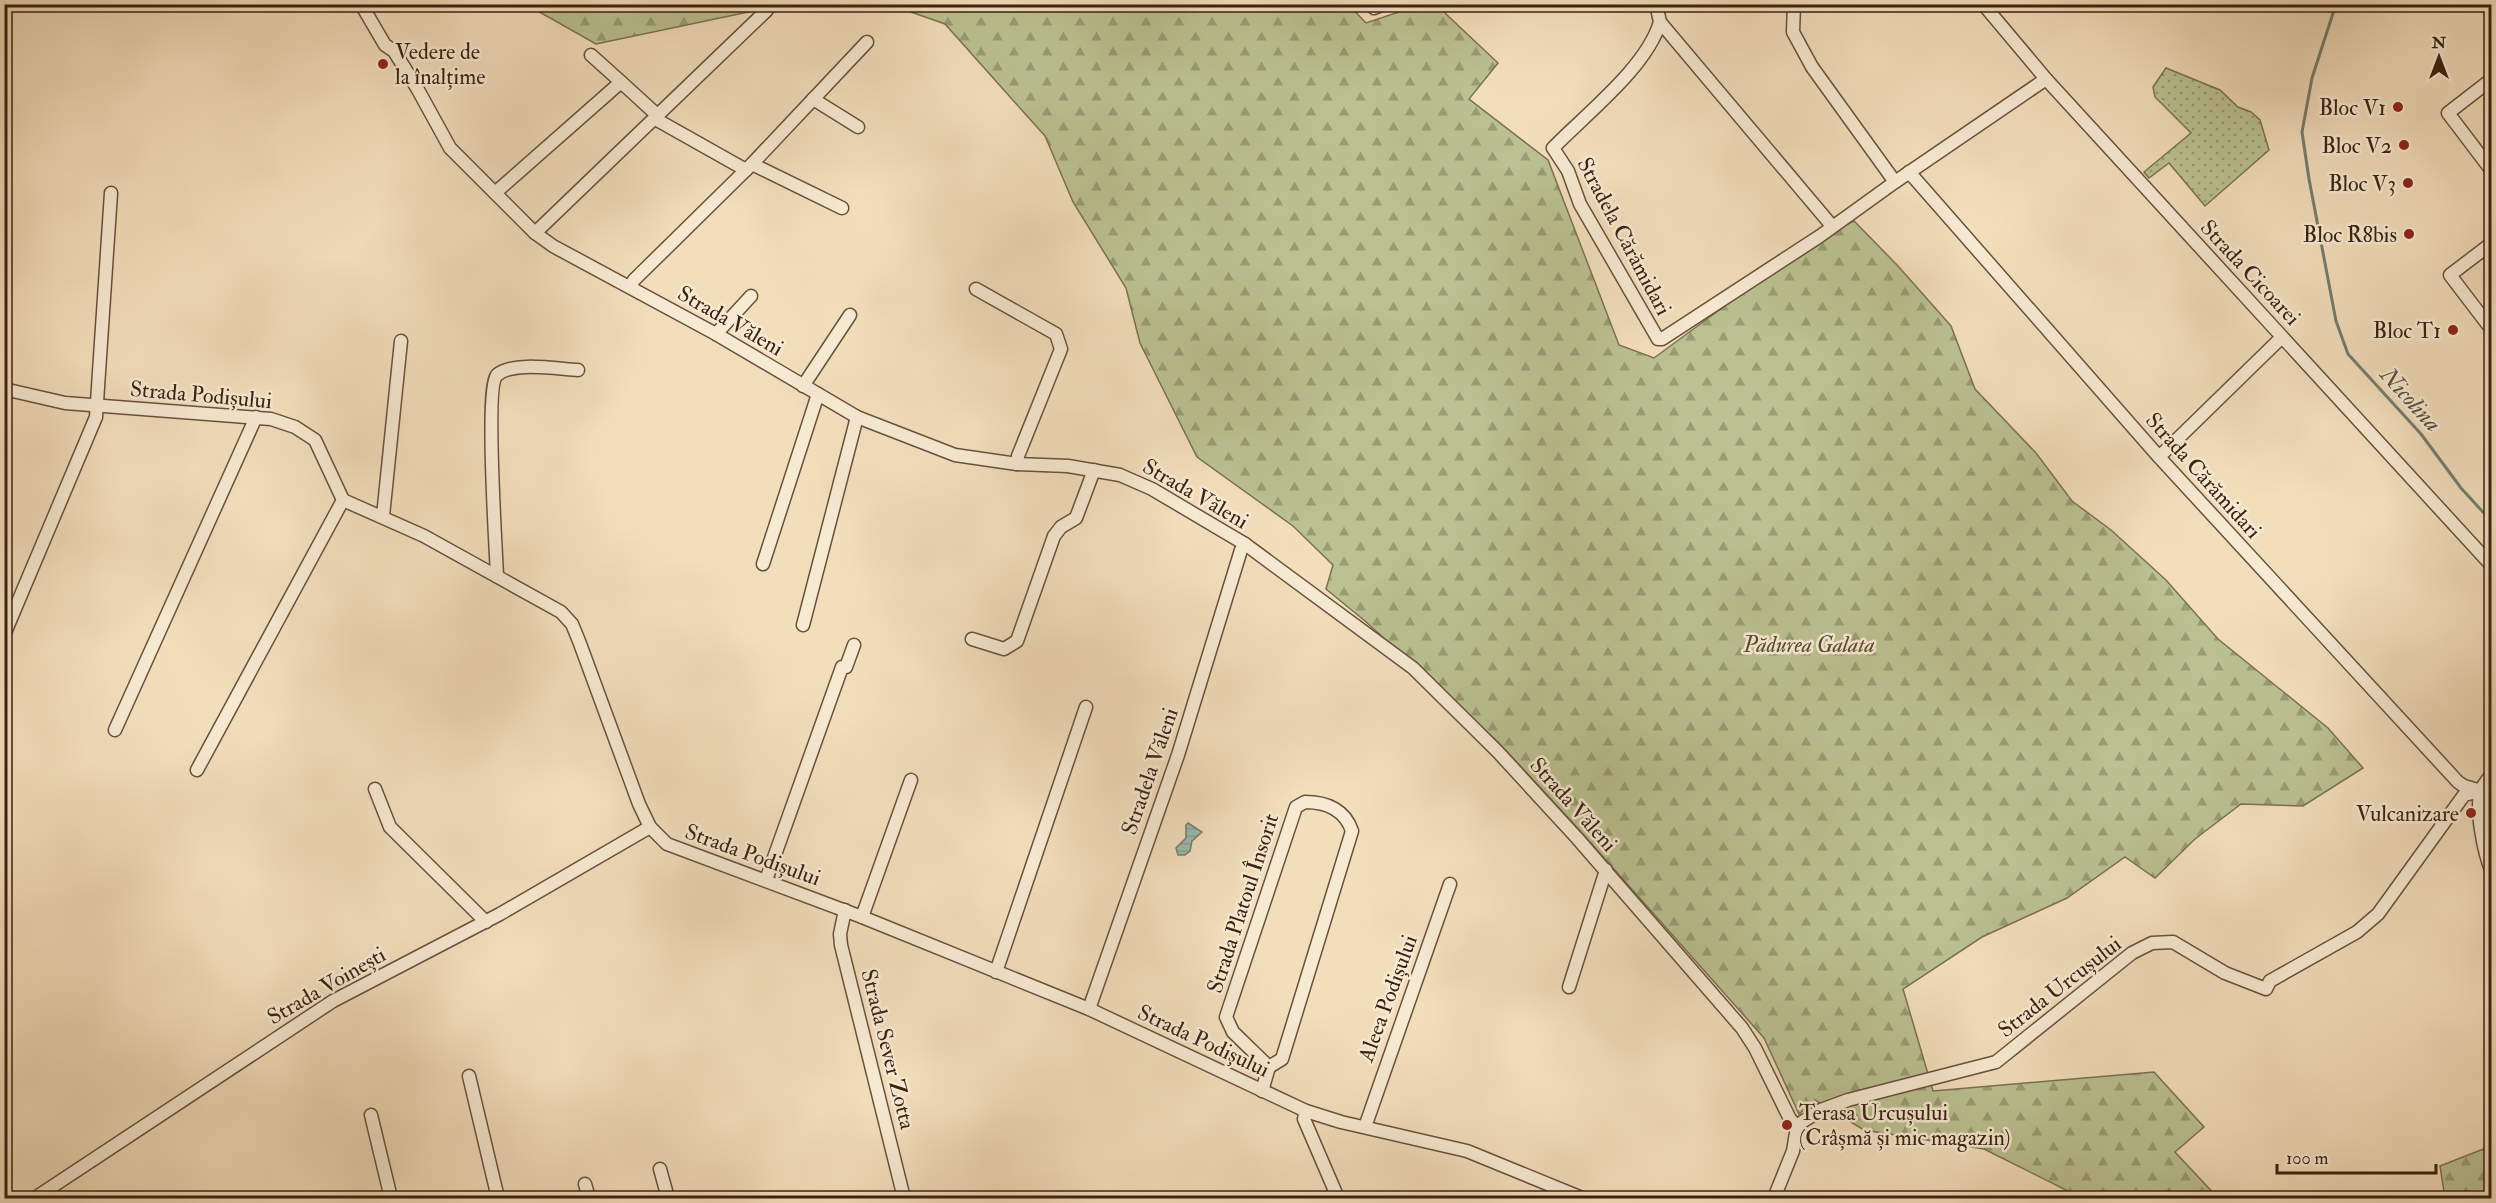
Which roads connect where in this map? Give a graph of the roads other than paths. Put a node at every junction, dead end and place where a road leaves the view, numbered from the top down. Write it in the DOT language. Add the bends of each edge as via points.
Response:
graph roads {
  1 [pos="361,4"];
  2 [pos="1656,4"];
  3 [pos="1794,4"];
  4 [pos="1983,4"];
  5 [pos="767,10"];
  6 [pos="1660,22"];
  7 [pos="867,42"];
  8 [pos="591,55"];
  9 [pos="2046,79"];
  10 [pos="2492,79"];
  11 [pos="621,82"];
  12 [pos="813,99"];
  13 [pos="657,117"];
  14 [pos="858,128"];
  15 [pos="749,167"];
  16 [pos="2492,171"];
  17 [pos="1909,172"];
  18 [pos="1895,182"];
  19 [pos="111,193"];
  20 [pos="495,193"];
  21 [pos="842,208"];
  22 [pos="1832,226"];
  23 [pos="535,232"];
  24 [pos="2492,243"];
  25 [pos="630,288"];
  26 [pos="976,289"];
  27 [pos="751,296"];
  28 [pos="850,315"];
  29 [pos="2492,330"];
  30 [pos="716,334"];
  31 [pos="2282,337"];
  32 [pos="400,341"];
  33 [pos="578,370"];
  34 [pos="803,386"];
  35 [pos="4,389"];
  36 [pos="818,394"];
  37 [pos="96,406"];
  38 [pos="256,417"];
  39 [pos="857,417"];
  40 [pos="2159,457"];
  41 [pos="1017,464"];
  42 [pos="1094,470"];
  43 [pos="343,500"];
  44 [pos="383,516"];
  45 [pos="1245,544"];
  46 [pos="763,564"];
  47 [pos="2492,566"];
  48 [pos="497,576"];
  49 [pos="803,625"];
  50 [pos="4,634"];
  51 [pos="972,639"];
  52 [pos="854,645"];
  53 [pos="1086,707"];
  54 [pos="115,730"];
  55 [pos="197,770"];
  56 [pos="2492,774"];
  57 [pos="911,780"];
  58 [pos="375,789"];
  59 [pos="2481,790"];
  60 [pos="650,828"];
  61 [pos="1606,870"];
  62 [pos="2492,872"];
  63 [pos="766,880"];
  64 [pos="1450,884"];
  65 [pos="845,910"];
  66 [pos="862,917"];
  67 [pos="486,922"];
  68 [pos="996,972"];
  69 [pos="1569,987"];
  70 [pos="1089,1009"];
  71 [pos="1269,1067"];
  72 [pos="469,1076"];
  73 [pos="1262,1091"];
  74 [pos="1306,1111"];
  75 [pos="371,1115"];
  76 [pos="1365,1127"];
  77 [pos="1797,1127"];
  78 [pos="660,1169"];
  79 [pos="585,1184"];
  80 [pos="35,1198"];
  81 [pos="391,1198"];
  82 [pos="498,1198"];
  83 [pos="589,1198"];
  84 [pos="668,1198"];
  85 [pos="904,1198"];
  86 [pos="1338,1198"];
  87 [pos="1582,1198"];
  88 [pos="1774,1198"];
  1 -- 20 [label="street, Strada Văleni" via="431,110 450,148"];
  2 -- 6 [label="street"];
  3 -- 18 [label="street" via="1793,32 1812,67"];
  4 -- 9 [label="street, Strada Cicoarei"];
  5 -- 13 [label="street"];
  6 -- 22 [label="street"];
  6 -- 22 [label="street, Stradela Cărămidari" via="1640,62 1552,148 1655,336 1662,339"];
  7 -- 12 [label="street"];
  8 -- 11 [label="street"];
  9 -- 17 [label="street, Stradela Cărămidari"];
  9 -- 31 [label="street, Strada Cicoarei"];
  10 -- 16 [label="street" via="2448,112"];
  11 -- 13 [label="street"];
  11 -- 20 [label="street"];
  12 -- 14 [label="street"];
  12 -- 15 [label="street"];
  13 -- 15 [label="street" via="659,122"];
  13 -- 23 [label="street"];
  15 -- 21 [label="street"];
  15 -- 25 [label="street"];
  17 -- 18 [label="street, Stradela Cărămidari"];
  17 -- 40 [label="street, Strada Cărămidari"];
  18 -- 22 [label="street, Stradela Cărămidari"];
  19 -- 37 [label="street"];
  20 -- 23 [label="street, Strada Văleni"];
  23 -- 25 [label="street, Strada Văleni"];
  24 -- 29 [label="street" via="2450,275"];
  25 -- 30 [label="street, Strada Văleni"];
  26 -- 41 [label="street" via="1056,334 1061,349"];
  27 -- 30 [label="street"];
  28 -- 34 [label="street"];
  30 -- 34 [label="street, Strada Văleni"];
  31 -- 40 [label="street"];
  31 -- 47 [label="street, Strada Cicoarei"];
  32 -- 44 [label="street"];
  33 -- 48 [label="street" via="509,367 496,375 492,383"];
  34 -- 36 [label="street, Strada Văleni"];
  35 -- 37 [label="street, Strada Podișului"];
  36 -- 39 [label="street, Strada Văleni"];
  36 -- 46 [label="street"];
  37 -- 38 [label="street, Strada Podișului"];
  37 -- 50 [label="street" via="96,417"];
  38 -- 43 [label="street, Strada Podișului" via="295,427 315,440"];
  38 -- 54 [label="street"];
  39 -- 41 [label="street, Strada Văleni" via="955,455"];
  39 -- 49 [label="street"];
  40 -- 59 [label="street, Strada Cărămidari" via="2458,782"];
  41 -- 42 [label="street, Strada Văleni"];
  42 -- 45 [label="street, Strada Văleni" via="1120,475 1152,489"];
  42 -- 51 [label="street" via="1076,518 1054,536 1017,641 1004,649"];
  43 -- 44 [label="street, Strada Podișului"];
  43 -- 55 [label="street"];
  44 -- 48 [label="street, Strada Podișului"];
  45 -- 61 [label="street, Strada Văleni" via="1331,613 1413,668"];
  45 -- 70 [label="street, Stradela Văleni" via="1178,755"];
  48 -- 60 [label="street, Strada Podișului" via="561,612 572,624"];
  52 -- 63 [label="street" via="846,668 842,667"];
  53 -- 68 [label="street"];
  56 -- 59 [label="street"];
  57 -- 66 [label="street"];
  58 -- 67 [label="street" via="390,827"];
  59 -- 62 [label="street" via="2480,823"];
  59 -- 77 [label="street, Strada Urcușului" via="2464,795 2378,914 2357,932 2270,981 2266,989 2224,973 2173,942 2152,943 2132,953 1996,1062 1848,1100 1821,1110"];
  60 -- 63 [label="street, Strada Podișului" via="667,844"];
  60 -- 67 [label="street, Strada Voinești"];
  61 -- 69 [label="street"];
  61 -- 77 [label="street, Strada Văleni" via="1742,1028"];
  63 -- 65 [label="street, Strada Podișului"];
  64 -- 76 [label="street, Aleea Podișului"];
  65 -- 66 [label="street, Strada Podișului"];
  65 -- 85 [label="street, Strada Sever Zotta" via="841,945"];
  66 -- 68 [label="street, Strada Podișului"];
  67 -- 80 [label="street, Strada Voinești" via="333,1000"];
  68 -- 70 [label="street, Strada Podișului"];
  70 -- 73 [label="street, Strada Podișului"];
  71 -- 71 [label="street, Strada Platoul Însorit" via="1281,1059 1352,831 1339,811 1314,802 1296,807 1226,1017 1233,1032"];
  71 -- 73 [label="street"];
  72 -- 82 [label="street"];
  73 -- 74 [label="street, Strada Podișului"];
  74 -- 76 [label="street, Strada Podișului"];
  74 -- 86 [label="street" via="1304,1119"];
  75 -- 81 [label="street"];
  76 -- 87 [label="street, Strada Podișului" via="1467,1151"];
  77 -- 88 [label="street" via="1793,1151"];
  78 -- 84 [label="street"];
  79 -- 83 [label="street"];
}
